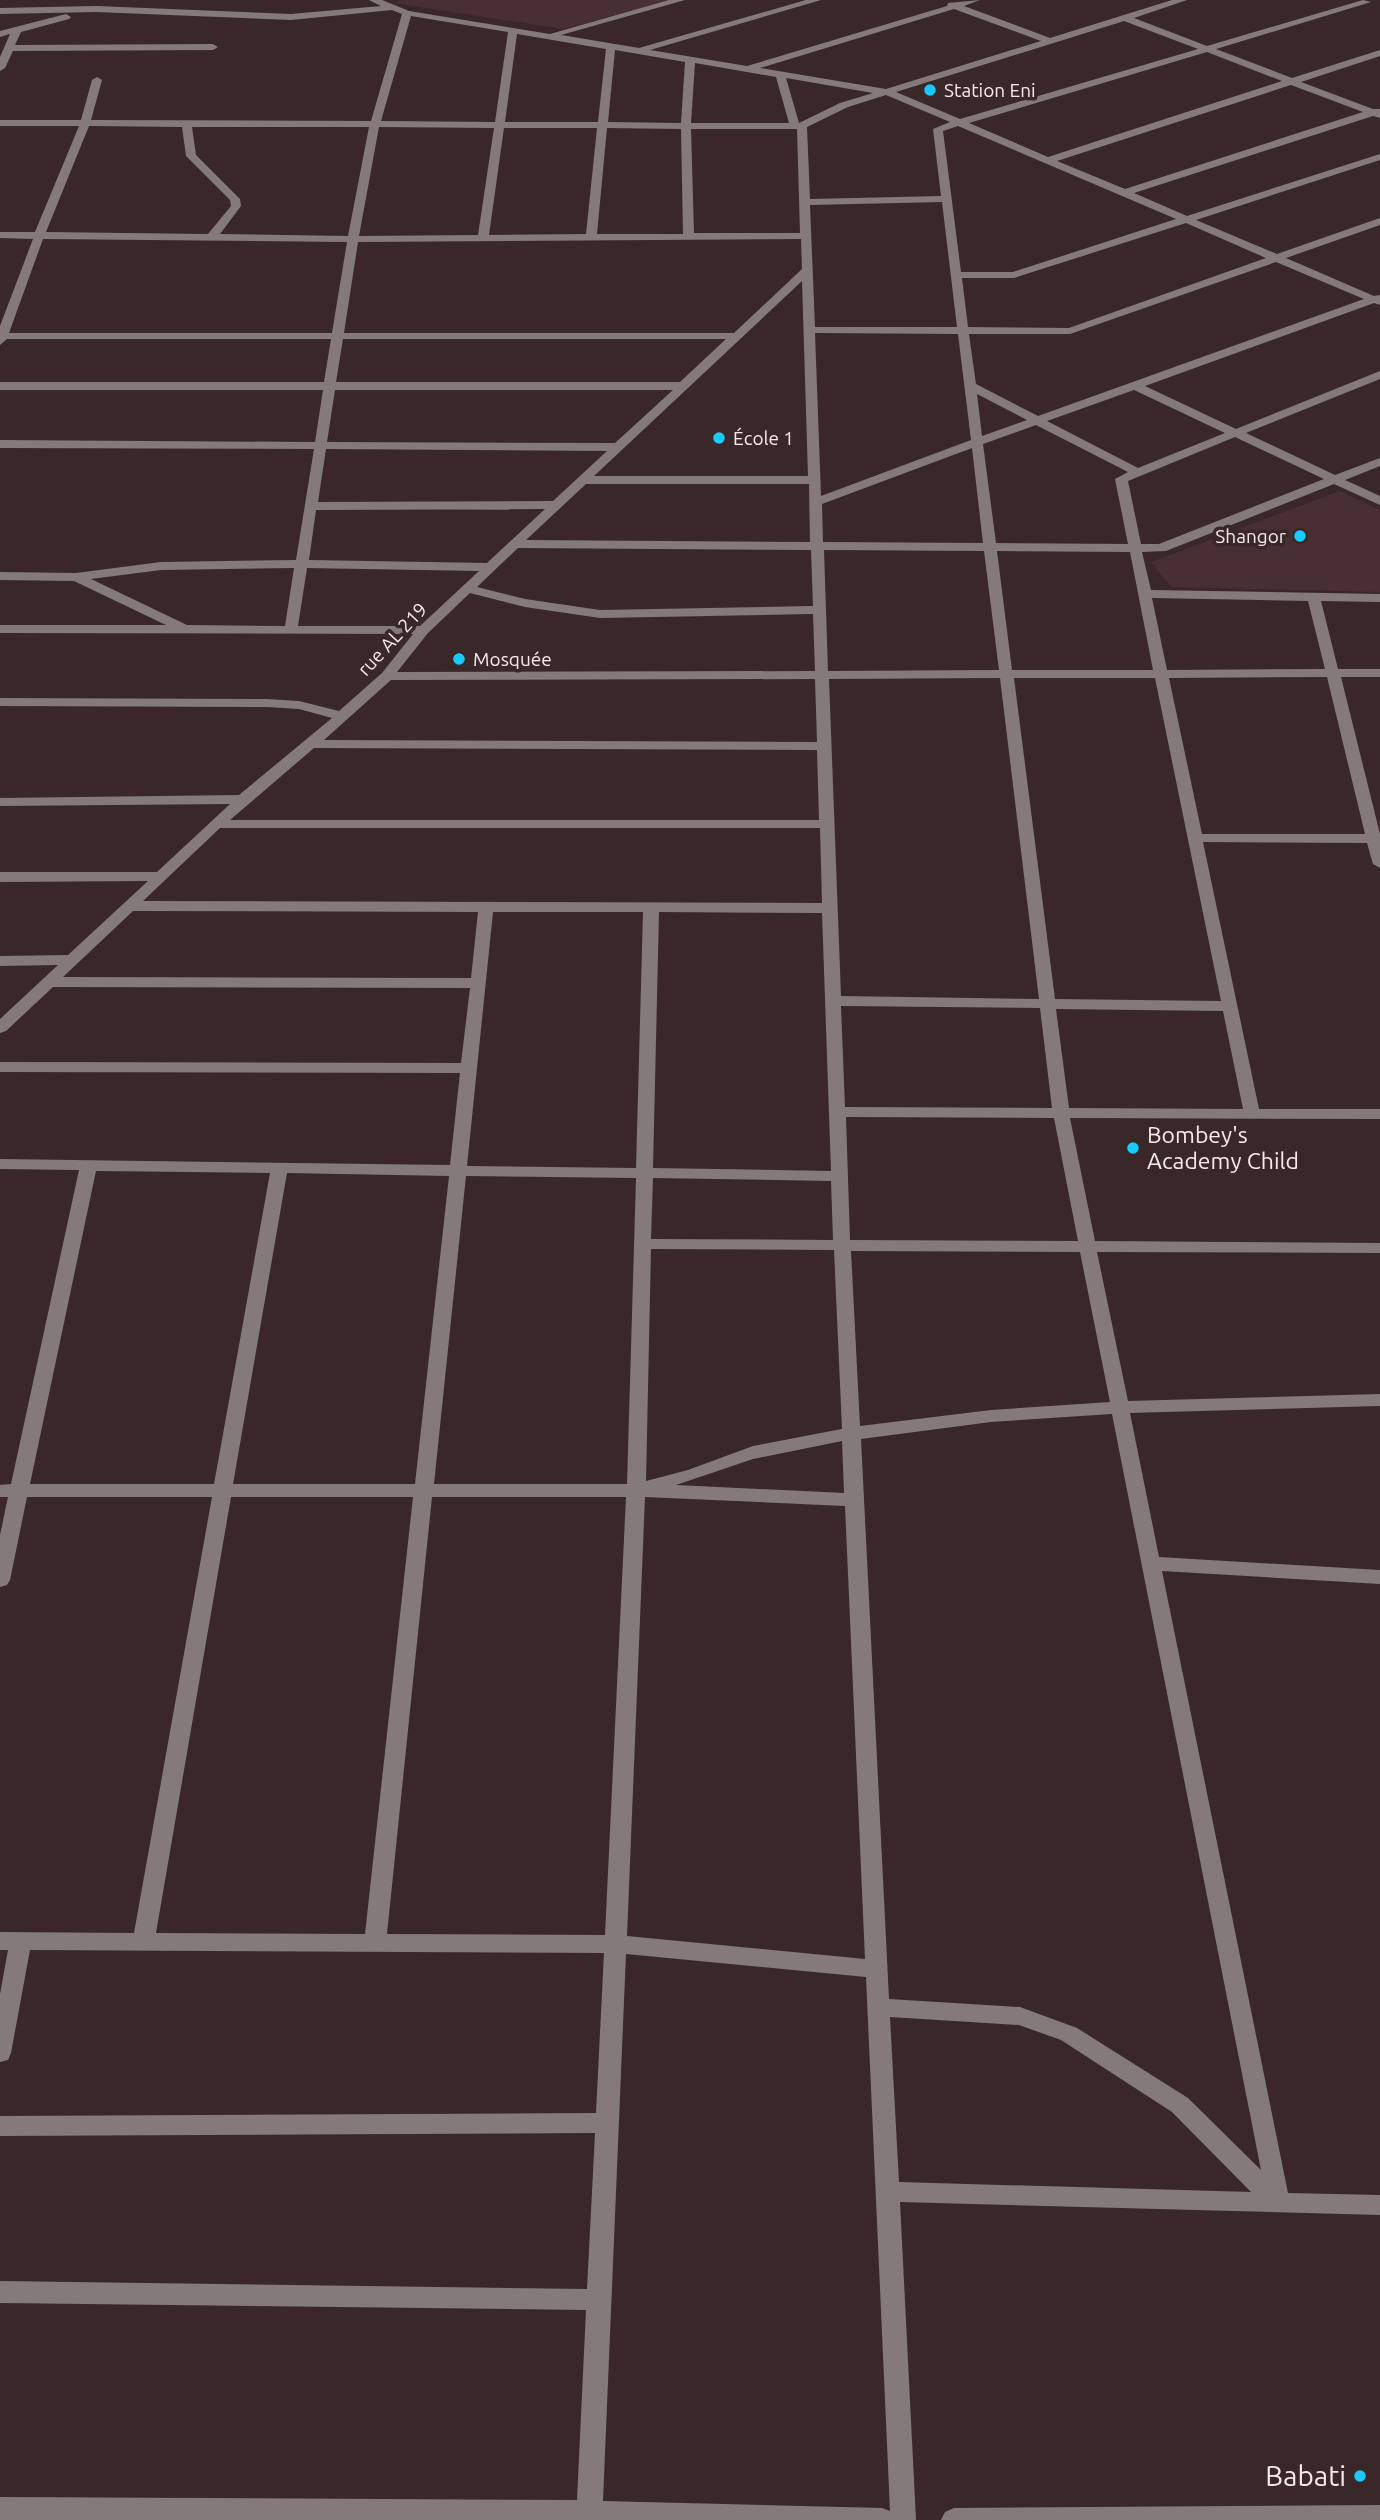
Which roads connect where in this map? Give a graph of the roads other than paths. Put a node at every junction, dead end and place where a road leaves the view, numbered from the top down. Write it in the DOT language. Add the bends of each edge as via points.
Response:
graph roads {
  1 [pos="129,0"];
  2 [pos="374,0"];
  3 [pos="680,0"];
  4 [pos="938,0"];
  5 [pos="975,0"];
  6 [pos="1182,0"];
  7 [pos="810,1"];
  8 [pos="1364,1"];
  9 [pos="955,6"];
  10 [pos="1380,7"];
  11 [pos="390,8"];
  12 [pos="96,9"];
  13 [pos="0,11"];
  14 [pos="407,13"];
  15 [pos="1125,18"];
  16 [pos="18,29"];
  17 [pos="513,30"];
  18 [pos="0,34"];
  19 [pos="548,36"];
  20 [pos="1050,41"];
  21 [pos="611,46"];
  22 [pos="214,47"];
  23 [pos="9,48"];
  24 [pos="1207,49"];
  25 [pos="639,50"];
  26 [pos="1380,53"];
  27 [pos="690,59"];
  28 [pos="0,68"];
  29 [pos="747,69"];
  30 [pos="780,74"];
  31 [pos="97,80"];
  32 [pos="1292,81"];
  33 [pos="887,92"];
  34 [pos="1378,112"];
  35 [pos="0,123"];
  36 [pos="959,123"];
  37 [pos="374,124"];
  38 [pos="85,125"];
  39 [pos="187,125"];
  40 [pos="499,125"];
  41 [pos="603,125"];
  42 [pos="686,126"];
  43 [pos="799,126"];
  44 [pos="1380,156"];
  45 [pos="1048,160"];
  46 [pos="1124,193"];
  47 [pos="947,199"];
  48 [pos="805,202"];
  49 [pos="1187,220"];
  50 [pos="1380,221"];
  51 [pos="0,236"];
  52 [pos="39,236"];
  53 [pos="806,236"];
  54 [pos="591,237"];
  55 [pos="689,237"];
  56 [pos="211,238"];
  57 [pos="483,238"];
  58 [pos="353,239"];
  59 [pos="1277,258"];
  60 [pos="807,270"];
  61 [pos="955,275"];
  62 [pos="1378,299"];
  63 [pos="810,330"];
  64 [pos="962,330"];
  65 [pos="737,336"];
  66 [pos="337,337"];
  67 [pos="1,338"];
  68 [pos="1380,376"];
  69 [pos="969,385"];
  70 [pos="0,386"];
  71 [pos="330,386"];
  72 [pos="684,386"];
  73 [pos="1136,386"];
  74 [pos="1040,421"];
  75 [pos="1235,433"];
  76 [pos="976,441"];
  77 [pos="0,444"];
  78 [pos="320,445"];
  79 [pos="618,447"];
  80 [pos="1380,462"];
  81 [pos="1137,472"];
  82 [pos="583,480"];
  83 [pos="815,480"];
  84 [pos="1334,480"];
  85 [pos="1380,501"];
  86 [pos="816,502"];
  87 [pos="556,505"];
  88 [pos="311,506"];
  89 [pos="515,544"];
  90 [pos="817,545"];
  91 [pos="990,547"];
  92 [pos="1135,547"];
  93 [pos="302,564"];
  94 [pos="491,567"];
  95 [pos="0,576"];
  96 [pos="76,577"];
  97 [pos="469,589"];
  98 [pos="1144,594"];
  99 [pos="1314,598"];
  100 [pos="1380,598"];
  101 [pos="820,610"];
  102 [pos="0,629"];
  103 [pos="185,630"];
  104 [pos="291,630"];
  105 [pos="423,630"];
  106 [pos="1006,673"];
  107 [pos="1161,673"];
  108 [pos="1333,673"];
  109 [pos="1380,673"];
  110 [pos="822,674"];
  111 [pos="387,676"];
  112 [pos="0,702"];
  113 [pos="342,716"];
  114 [pos="311,744"];
  115 [pos="824,747"];
  116 [pos="243,799"];
  117 [pos="0,802"];
  118 [pos="217,824"];
  119 [pos="827,824"];
  120 [pos="1195,838"];
  121 [pos="1377,839"];
  122 [pos="1380,864"];
  123 [pos="162,876"];
  124 [pos="0,877"];
  125 [pos="130,906"];
  126 [pos="486,908"];
  127 [pos="830,908"];
  128 [pos="651,910"];
  129 [pos="72,960"];
  130 [pos="0,961"];
  131 [pos="48,982"];
  132 [pos="477,983"];
  133 [pos="833,1001"];
  134 [pos="1048,1004"];
  135 [pos="1230,1006"];
  136 [pos="0,1028"];
  137 [pos="0,1067"];
  138 [pos="468,1068"];
  139 [pos="837,1112"];
  140 [pos="1061,1113"];
  141 [pos="1252,1114"];
  142 [pos="1380,1114"];
  143 [pos="0,1164"];
  144 [pos="89,1165"];
  145 [pos="279,1168"];
  146 [pos="457,1170"];
  147 [pos="644,1173"];
  148 [pos="839,1176"];
  149 [pos="642,1244"];
  150 [pos="842,1245"];
  151 [pos="1088,1247"];
  152 [pos="1380,1248"];
  153 [pos="1380,1400"];
  154 [pos="1120,1406"];
  155 [pos="851,1434"];
  156 [pos="223,1490"];
  157 [pos="423,1490"];
  158 [pos="636,1490"];
  159 [pos="0,1491"];
  160 [pos="21,1491"];
  161 [pos="854,1500"];
  162 [pos="1151,1563"];
  163 [pos="1380,1577"];
  164 [pos="0,1580"];
  165 [pos="10,1941"];
  166 [pos="144,1941"];
  167 [pos="374,1942"];
  168 [pos="615,1944"];
  169 [pos="876,1969"];
  170 [pos="878,2007"];
  171 [pos="0,2053"];
  172 [pos="607,2123"];
  173 [pos="0,2126"];
  174 [pos="887,2192"];
  175 [pos="1279,2204"];
  176 [pos="1380,2205"];
  177 [pos="0,2292"];
  178 [pos="599,2300"];
  179 [pos="0,2509"];
  180 [pos="589,2516"];
  181 [pos="1380,2516"];
  182 [pos="1324,2518"];
  183 [pos="882,2520"];
  184 [pos="903,2520"];
  185 [pos="954,2520"];
  1 -- 12 [label="street"];
  2 -- 11 [label="street"];
  3 -- 19 [label="street"];
  4 -- 9 [label="street"];
  5 -- 9 [label="street"];
  6 -- 15 [label="street"];
  7 -- 25 [label="street"];
  8 -- 10 [label="street"];
  8 -- 24 [label="street"];
  9 -- 20 [label="street"];
  9 -- 29 [label="street"];
  11 -- 12 [label="street" via="291,17"];
  11 -- 14 [label="street"];
  12 -- 13 [label="street"];
  12 -- 16 [label="street"];
  14 -- 17 [label="street"];
  14 -- 37 [label="street"];
  15 -- 20 [label="street"];
  15 -- 24 [label="street"];
  16 -- 18 [label="street"];
  16 -- 23 [label="street"];
  17 -- 19 [label="street"];
  17 -- 40 [label="street"];
  19 -- 21 [label="street"];
  20 -- 33 [label="street"];
  21 -- 25 [label="street"];
  21 -- 41 [label="street"];
  22 -- 23 [label="street"];
  23 -- 28 [label="street"];
  24 -- 32 [label="street"];
  24 -- 36 [label="street"];
  25 -- 27 [label="street"];
  26 -- 32 [label="street"];
  27 -- 29 [label="street"];
  27 -- 42 [label="street"];
  29 -- 30 [label="street"];
  30 -- 33 [label="street"];
  30 -- 43 [label="street"];
  31 -- 38 [label="street"];
  32 -- 34 [label="street"];
  32 -- 45 [label="street"];
  33 -- 36 [label="street"];
  33 -- 43 [label="street"];
  34 -- 46 [label="street"];
  35 -- 38 [label="street"];
  36 -- 45 [label="street"];
  36 -- 47 [label="street" via="938,129"];
  37 -- 39 [label="street"];
  37 -- 40 [label="street"];
  37 -- 58 [label="street"];
  38 -- 39 [label="street"];
  38 -- 52 [label="street"];
  39 -- 56 [label="street" via="191,156 235,200 236,206"];
  40 -- 41 [label="street"];
  40 -- 57 [label="street"];
  41 -- 42 [label="street"];
  41 -- 54 [label="street"];
  42 -- 43 [label="street"];
  42 -- 55 [label="street"];
  43 -- 48 [label="street"];
  44 -- 49 [label="street"];
  45 -- 46 [label="street"];
  46 -- 49 [label="street"];
  47 -- 48 [label="street"];
  47 -- 61 [label="street"];
  48 -- 53 [label="street"];
  49 -- 59 [label="street"];
  49 -- 61 [label="street" via="1014,275"];
  50 -- 59 [label="street"];
  51 -- 52 [label="street"];
  52 -- 56 [label="street"];
  52 -- 67 [label="street"];
  53 -- 55 [label="street"];
  53 -- 60 [label="street"];
  54 -- 55 [label="street"];
  54 -- 57 [label="street"];
  56 -- 58 [label="street"];
  57 -- 58 [label="street"];
  58 -- 66 [label="street"];
  59 -- 62 [label="street"];
  59 -- 64 [label="street" via="1070,331"];
  60 -- 63 [label="street"];
  60 -- 65 [label="street, rue AL 219"];
  61 -- 64 [label="street"];
  62 -- 73 [label="street"];
  63 -- 64 [label="street"];
  63 -- 83 [label="street"];
  64 -- 69 [label="street"];
  65 -- 66 [label="street"];
  65 -- 72 [label="street, rue AL 219"];
  66 -- 67 [label="street"];
  66 -- 71 [label="street"];
  68 -- 75 [label="street"];
  69 -- 74 [label="street"];
  69 -- 76 [label="street"];
  70 -- 71 [label="street"];
  71 -- 72 [label="street"];
  71 -- 78 [label="street"];
  72 -- 79 [label="street, rue AL 219"];
  73 -- 74 [label="street"];
  73 -- 75 [label="street"];
  74 -- 76 [label="street"];
  74 -- 81 [label="street"];
  75 -- 81 [label="street"];
  75 -- 84 [label="street"];
  76 -- 86 [label="street"];
  76 -- 91 [label="street"];
  77 -- 78 [label="street"];
  78 -- 79 [label="street"];
  78 -- 88 [label="street"];
  79 -- 82 [label="street, rue AL 219"];
  80 -- 84 [label="street"];
  81 -- 92 [label="street" via="1121,479"];
  82 -- 83 [label="street"];
  82 -- 87 [label="street, rue AL 219"];
  83 -- 86 [label="street"];
  84 -- 85 [label="street"];
  84 -- 92 [label="street" via="1161,548"];
  86 -- 90 [label="street"];
  87 -- 88 [label="street"];
  87 -- 89 [label="street, rue AL 219"];
  88 -- 93 [label="street"];
  89 -- 90 [label="street"];
  89 -- 94 [label="street, rue AL 219"];
  90 -- 91 [label="street"];
  90 -- 101 [label="street"];
  91 -- 92 [label="street"];
  91 -- 106 [label="street"];
  92 -- 98 [label="street"];
  93 -- 94 [label="street"];
  93 -- 96 [label="street" via="161,566"];
  93 -- 104 [label="street"];
  94 -- 97 [label="street, rue AL 219"];
  95 -- 96 [label="street"];
  96 -- 103 [label="street"];
  97 -- 101 [label="street" via="600,614"];
  97 -- 105 [label="street, rue AL 219"];
  98 -- 99 [label="street"];
  98 -- 107 [label="street"];
  99 -- 100 [label="street"];
  99 -- 108 [label="street"];
  101 -- 110 [label="street"];
  102 -- 103 [label="street"];
  103 -- 104 [label="street"];
  104 -- 105 [label="street"];
  105 -- 111 [label="street, rue AL 219"];
  106 -- 107 [label="street"];
  106 -- 110 [label="street"];
  106 -- 134 [label="street"];
  107 -- 108 [label="street"];
  107 -- 120 [label="street"];
  108 -- 109 [label="street"];
  108 -- 121 [label="street"];
  110 -- 111 [label="street"];
  110 -- 115 [label="street"];
  111 -- 113 [label="street, rue AL 219"];
  112 -- 113 [label="street" via="267,702"];
  113 -- 114 [label="street, rue AL 219"];
  114 -- 115 [label="street"];
  114 -- 116 [label="street, rue AL 219"];
  115 -- 119 [label="street"];
  116 -- 117 [label="street"];
  116 -- 118 [label="street, rue AL 219"];
  118 -- 119 [label="street"];
  118 -- 123 [label="street, rue AL 219"];
  119 -- 127 [label="street"];
  120 -- 121 [label="street"];
  120 -- 135 [label="street"];
  121 -- 122 [label="street"];
  123 -- 124 [label="street"];
  123 -- 125 [label="street, rue AL 219"];
  125 -- 126 [label="street"];
  125 -- 129 [label="street, rue AL 219"];
  126 -- 128 [label="street"];
  126 -- 132 [label="street"];
  127 -- 128 [label="street"];
  127 -- 133 [label="street"];
  128 -- 147 [label="street"];
  129 -- 130 [label="street"];
  129 -- 131 [label="street, rue AL 219"];
  131 -- 132 [label="street"];
  131 -- 136 [label="street, rue AL 219"];
  132 -- 138 [label="street"];
  133 -- 134 [label="street"];
  133 -- 139 [label="street"];
  134 -- 135 [label="street"];
  134 -- 140 [label="street"];
  135 -- 141 [label="street"];
  137 -- 138 [label="street"];
  138 -- 146 [label="street"];
  139 -- 140 [label="street"];
  139 -- 148 [label="street"];
  140 -- 141 [label="street"];
  140 -- 151 [label="street"];
  141 -- 142 [label="street"];
  143 -- 144 [label="street"];
  144 -- 145 [label="street"];
  144 -- 160 [label="street"];
  145 -- 146 [label="street"];
  145 -- 156 [label="street"];
  146 -- 147 [label="street"];
  146 -- 157 [label="street"];
  147 -- 148 [label="street"];
  147 -- 149 [label="street"];
  148 -- 150 [label="street"];
  149 -- 150 [label="street"];
  149 -- 158 [label="street"];
  150 -- 151 [label="street"];
  150 -- 155 [label="street"];
  151 -- 152 [label="street"];
  151 -- 154 [label="street"];
  153 -- 154 [label="street"];
  154 -- 155 [label="street"];
  154 -- 162 [label="street"];
  155 -- 158 [label="street" via="757,1451"];
  155 -- 161 [label="street"];
  156 -- 157 [label="street"];
  156 -- 160 [label="street"];
  156 -- 166 [label="street"];
  157 -- 158 [label="street"];
  157 -- 167 [label="street"];
  158 -- 161 [label="street"];
  158 -- 168 [label="street"];
  159 -- 160 [label="street"];
  160 -- 164 [label="street"];
  161 -- 169 [label="street"];
  162 -- 163 [label="street"];
  162 -- 175 [label="street"];
  165 -- 166 [label="street"];
  165 -- 171 [label="street"];
  166 -- 167 [label="street"];
  167 -- 168 [label="street"];
  168 -- 169 [label="street"];
  168 -- 172 [label="street"];
  169 -- 170 [label="street"];
  170 -- 174 [label="street"];
  170 -- 175 [label="street" via="1020,2016 1069,2034 1180,2105"];
  172 -- 173 [label="street"];
  172 -- 178 [label="street"];
  174 -- 175 [label="street"];
  174 -- 184 [label="street"];
  175 -- 176 [label="street"];
  177 -- 178 [label="street"];
  178 -- 180 [label="street"];
  179 -- 180 [label="street"];
  180 -- 183 [label="street"];
  181 -- 182 [label="street"];
  182 -- 185 [label="street"];
}
